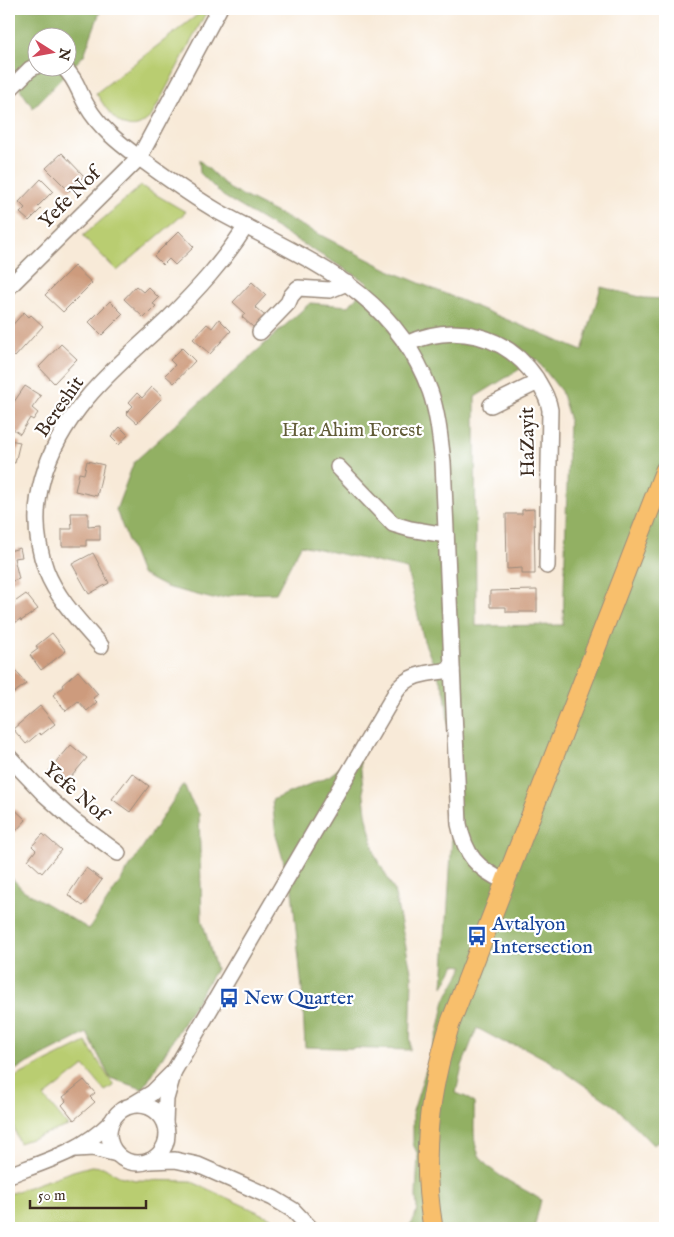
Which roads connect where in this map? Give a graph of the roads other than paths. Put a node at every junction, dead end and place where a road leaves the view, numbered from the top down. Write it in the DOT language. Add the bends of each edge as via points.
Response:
graph roads {
  1 [pos="219,9"];
  2 [pos="28,71"];
  3 [pos="73,78"];
  4 [pos="9,90"];
  5 [pos="139,158"];
  6 [pos="246,226"];
  7 [pos="347,283"];
  8 [pos="9,287"];
  9 [pos="260,332"];
  10 [pos="406,344"];
  11 [pos="538,382"];
  12 [pos="491,405"];
  13 [pos="338,467"];
  14 [pos="665,470"];
  15 [pos="446,535"];
  16 [pos="547,566"];
  17 [pos="101,646"];
  18 [pos="452,670"];
  19 [pos="9,757"];
  20 [pos="118,853"];
  21 [pos="506,882"];
  22 [pos="174,1072"];
  23 [pos="132,1105"];
  24 [pos="111,1122"];
  25 [pos="166,1128"];
  26 [pos="76,1149"];
  27 [pos="117,1154"];
  28 [pos="149,1161"];
  29 [pos="198,1165"];
  30 [pos="9,1175"];
  31 [pos="310,1228"];
  32 [pos="433,1228"];
  1 -- 5 [label="street, Yefe Nof"];
  2 -- 4 [label="street"];
  3 -- 5 [label="street" via="86,105 99,122"];
  5 -- 6 [label="street" via="198,200"];
  5 -- 8 [label="street, Yefe Nof"];
  6 -- 7 [label="street"];
  6 -- 17 [label="street, Bereshit" via="202,284 87,397 64,428 47,462 38,497 37,533 46,570 68,608"];
  7 -- 9 [label="street" via="330,290 298,288 288,304"];
  7 -- 10 [label="street" via="383,313"];
  10 -- 11 [label="street, HaZayit" via="438,333 476,336 514,354"];
  10 -- 15 [label="street" via="418,362 439,425"];
  11 -- 12 [label="street"];
  11 -- 16 [label="street, HaZayit" via="550,407"];
  13 -- 15 [label="street" via="393,524"];
  14 -- 21 [label="main road"];
  15 -- 18 [label="street"];
  18 -- 21 [label="street" via="461,835 475,862"];
  18 -- 22 [label="street" via="413,677 398,689"];
  19 -- 20 [label="street, Yefe Nof" via="73,820"];
  21 -- 32 [label="main road" via="450,1024 433,1085 426,1143 428,1200"];
  22 -- 23 [label="street" via="152,1093"];
  22 -- 25 [label="street" via="166,1099"];
  23 -- 24 [label="street" via="121,1109"];
  23 -- 25 [label="street" via="149,1106 159,1113"];
  24 -- 26 [label="street"];
  24 -- 27 [label="street" via="109,1140"];
  25 -- 28 [label="street" via="162,1150"];
  25 -- 29 [label="street" via="180,1150"];
  26 -- 27 [label="street" via="92,1148"];
  26 -- 30 [label="street"];
  27 -- 28 [label="street" via="132,1162"];
  28 -- 29 [label="street" via="175,1160"];
  29 -- 31 [label="street" via="273,1198 293,1210"];
}
